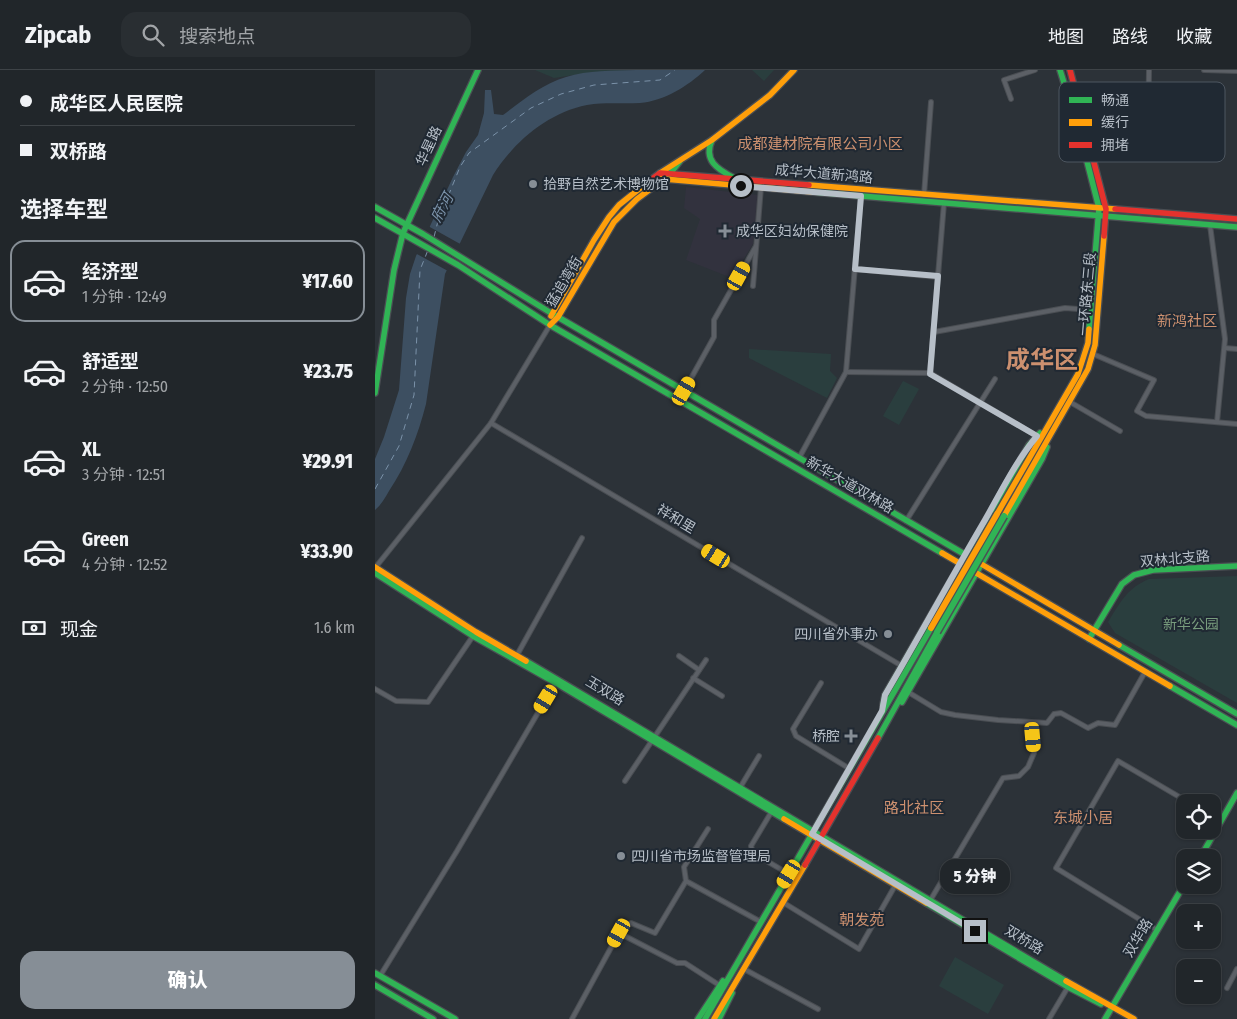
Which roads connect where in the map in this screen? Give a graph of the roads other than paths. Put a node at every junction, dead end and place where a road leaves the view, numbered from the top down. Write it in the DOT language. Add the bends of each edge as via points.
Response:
graph roads {
  1 [pos="478,70"];
  2 [pos="794,70"];
  3 [pos="1035,70"];
  4 [pos="1059,70"];
  5 [pos="1204,70"];
  6 [pos="1237,71"];
  7 [pos="1063,82"];
  8 [pos="1011,100"];
  9 [pos="931,102"];
  10 [pos="712,140"];
  11 [pos="1087,162"];
  12 [pos="1095,162"];
  13 [pos="665,176"];
  14 [pos="737,180"];
  15 [pos="761,187"];
  16 [pos="924,195"];
  17 [pos="861,196"];
  18 [pos="944,203"];
  19 [pos="375,207"];
  20 [pos="1099,208"];
  21 [pos="1104,214"];
  22 [pos="375,218"];
  23 [pos="1237,219"];
  24 [pos="1211,224"];
  25 [pos="407,225"];
  26 [pos="1237,227"];
  27 [pos="403,233"];
  28 [pos="756,246"];
  29 [pos="855,269"];
  30 [pos="938,276"];
  31 [pos="753,286"];
  32 [pos="1092,310"];
  33 [pos="551,314"];
  34 [pos="558,318"];
  35 [pos="550,324"];
  36 [pos="933,332"];
  37 [pos="1225,348"];
  38 [pos="1237,349"];
  39 [pos="1093,354"];
  40 [pos="377,364"];
  41 [pos="846,372"];
  42 [pos="930,374"];
  43 [pos="995,379"];
  44 [pos="684,391"];
  45 [pos="375,393"];
  46 [pos="1069,402"];
  47 [pos="981,404"];
  48 [pos="491,422"];
  49 [pos="1053,422"];
  50 [pos="1217,422"];
  51 [pos="1237,424"];
  52 [pos="1120,431"];
  53 [pos="1037,436"];
  54 [pos="799,458"];
  55 [pos="1000,515"];
  56 [pos="906,521"];
  57 [pos="582,538"];
  58 [pos="965,555"];
  59 [pos="960,564"];
  60 [pos="982,565"];
  61 [pos="1237,566"];
  62 [pos="375,569"];
  63 [pos="977,574"];
  64 [pos="1094,630"];
  65 [pos="473,636"];
  66 [pos="1089,639"];
  67 [pos="517,655"];
  68 [pos="679,656"];
  69 [pos="706,660"];
  70 [pos="902,666"];
  71 [pos="699,670"];
  72 [pos="1145,672"];
  73 [pos="693,678"];
  74 [pos="557,681"];
  75 [pos="821,683"];
  76 [pos="375,689"];
  77 [pos="908,692"];
  78 [pos="722,696"];
  79 [pos="882,711"];
  80 [pos="1237,714"];
  81 [pos="890,716"];
  82 [pos="1031,722"];
  83 [pos="1237,726"];
  84 [pos="654,738"];
  85 [pos="759,756"];
  86 [pos="850,769"];
  87 [pos="625,781"];
  88 [pos="741,786"];
  89 [pos="1237,793"];
  90 [pos="1176,795"];
  91 [pos="772,811"];
  92 [pos="1221,822"];
  93 [pos="708,829"];
  94 [pos="814,832"];
  95 [pos="822,837"];
  96 [pos="789,874"];
  97 [pos="686,881"];
  98 [pos="898,882"];
  99 [pos="1178,894"];
  100 [pos="931,899"];
  101 [pos="784,903"];
  102 [pos="761,922"];
  103 [pos="1157,930"];
  104 [pos="619,933"];
  105 [pos="744,969"];
  106 [pos="1237,969"];
  107 [pos="731,973"];
  108 [pos="377,975"];
  109 [pos="739,976"];
  110 [pos="375,985"];
  111 [pos="719,985"];
  112 [pos="1069,985"];
  113 [pos="1227,988"];
  114 [pos="1111,1008"];
  115 [pos="818,1010"];
  116 [pos="433,1019"];
  117 [pos="455,1019"];
  118 [pos="572,1019"];
  119 [pos="698,1019"];
  120 [pos="705,1019"];
  121 [pos="714,1019"];
  122 [pos="719,1019"];
  123 [pos="1049,1019"];
  124 [pos="1105,1019"];
  125 [pos="1127,1019"];
  126 [pos="1134,1019"];
  1 -- 25 [label="main road, 华星路"];
  2 -- 10 [label="main road, 猛追湾街" via="770,95"];
  3 -- 8 [label="street" via="1004,80"];
  4 -- 7 [label="main road"];
  5 -- 6 [label="street"];
  9 -- 16 [label="street"];
  10 -- 13 [label="main road, 猛追湾街" via="680,161"];
  10 -- 14 [label="main road" via="708,149 713,165"];
  11 -- 20 [label="main road"];
  12 -- 21 [label="main road"];
  13 -- 14 [label="main road, 成华大道新鸿路"];
  13 -- 15 [label="main road, 成华大道新鸿路"];
  13 -- 33 [label="main road, 猛追湾街" via="634,192 609,217"];
  13 -- 34 [label="main road, 猛追湾街" via="639,196 614,222"];
  14 -- 16 [label="main road, 成华大道新鸿路"];
  15 -- 17 [label="main road, 成华大道新鸿路"];
  15 -- 28 [label="street"];
  16 -- 20 [label="main road, 成华大道新鸿路"];
  17 -- 18 [label="main road, 成华大道新鸿路"];
  17 -- 29 [label="street"];
  18 -- 21 [label="main road, 成华大道新鸿路"];
  18 -- 30 [label="street"];
  19 -- 25 [label="main road, 新华大道双林路"];
  20 -- 21 [label="main road, 成华大道新鸿路"];
  21 -- 23 [label="main road, 成华大道新鸿路"];
  21 -- 24 [label="main road, 成华大道新鸿路"];
  21 -- 32 [label="main road, 一环路东三段"];
  21 -- 39 [label="main road, 一环路东三段"];
  22 -- 27 [label="main road, 新华大道双林路"];
  24 -- 26 [label="main road, 成华大道新鸿路"];
  24 -- 37 [label="street"];
  25 -- 27 [label="main road, 华星路"];
  25 -- 33 [label="main road, 新华大道双林路"];
  27 -- 35 [label="main road, 新华大道双林路"];
  27 -- 40 [label="main road, 华星路"];
  28 -- 31 [label="street"];
  28 -- 44 [label="street" via="714,320 714,338"];
  29 -- 30 [label="street"];
  29 -- 41 [label="street"];
  30 -- 36 [label="street"];
  32 -- 36 [label="street" via="1065,308"];
  32 -- 49 [label="main road, 一环路东三段" via="1082,366"];
  33 -- 34 [label="main road, 新华大道双林路"];
  33 -- 35 [label="main road, 猛追湾街"];
  34 -- 35 [label="main road, 猛追湾街"];
  34 -- 44 [label="main road, 新华大道双林路"];
  35 -- 48 [label="street"];
  35 -- 59 [label="main road, 新华大道双林路"];
  36 -- 42 [label="street"];
  37 -- 38 [label="street"];
  37 -- 50 [label="street"];
  39 -- 46 [label="main road, 一环路东三段"];
  39 -- 50 [label="street" via="1154,380 1137,411 1146,416"];
  40 -- 45 [label="main road, 华星路"];
  41 -- 42 [label="street"];
  41 -- 54 [label="street"];
  42 -- 47 [label="street"];
  43 -- 47 [label="street"];
  44 -- 54 [label="main road, 新华大道双林路"];
  46 -- 49 [label="main road, 一环路东三段"];
  46 -- 52 [label="street"];
  47 -- 53 [label="street"];
  47 -- 56 [label="street"];
  48 -- 62 [label="street"];
  48 -- 70 [label="street, 祥和里"];
  49 -- 53 [label="main road"];
  49 -- 55 [label="main road"];
  49 -- 60 [label="main road" via="1042,459"];
  50 -- 51 [label="street"];
  53 -- 58 [label="main road"];
  54 -- 56 [label="main road, 新华大道双林路"];
  55 -- 79 [label="main road, bridge"];
  55 -- 81 [label="main road, bridge"];
  56 -- 58 [label="main road, 新华大道双林路"];
  57 -- 67 [label="street"];
  58 -- 59 [label="main road"];
  58 -- 60 [label="main road, 新华大道双林路"];
  59 -- 63 [label="main road, 新华大道双林路"];
  59 -- 70 [label="main road"];
  60 -- 63 [label="main road"];
  60 -- 64 [label="main road, 新华大道双林路"];
  61 -- 64 [label="main road, 双林北支路" via="1153,570 1134,575 1123,584"];
  62 -- 65 [label="main road, 玉双路"];
  62 -- 67 [label="main road, 玉双路"];
  63 -- 66 [label="main road, 新华大道双林路"];
  63 -- 77 [label="main road"];
  64 -- 66 [label="main road, 双林北支路"];
  64 -- 80 [label="main road, 新华大道双林路"];
  65 -- 74 [label="main road, 玉双路"];
  65 -- 76 [label="street" via="428,702 396,700"];
  66 -- 72 [label="main road, 新华大道双林路"];
  67 -- 74 [label="main road, 玉双路"];
  68 -- 71 [label="street"];
  69 -- 71 [label="street"];
  70 -- 79 [label="main road" via="885,695"];
  71 -- 73 [label="street"];
  72 -- 82 [label="street" via="1115,725 1098,723 1088,728 1061,713 1054,714 1047,723"];
  72 -- 83 [label="main road, 新华大道双林路"];
  73 -- 78 [label="street"];
  73 -- 84 [label="street"];
  74 -- 84 [label="main road, 玉双路"];
  74 -- 108 [label="street" via="457,851"];
  75 -- 86 [label="street" via="793,729 796,736"];
  77 -- 81 [label="main road"];
  77 -- 82 [label="street" via="941,712 955,716"];
  79 -- 86 [label="main road"];
  81 -- 95 [label="main road"];
  82 -- 100 [label="street" via="1034,753 1028,767 1019,776 1003,778"];
  84 -- 87 [label="street"];
  84 -- 88 [label="main road, 玉双路"];
  84 -- 91 [label="main road, 玉双路"];
  85 -- 88 [label="street"];
  86 -- 94 [label="main road"];
  88 -- 94 [label="main road, 玉双路"];
  89 -- 92 [label="main road"];
  90 -- 103 [label="street" via="1118,761 1056,868"];
  91 -- 94 [label="main road, 玉双路"];
  91 -- 96 [label="street" via="751,846 753,853"];
  93 -- 97 [label="street" via="684,868"];
  94 -- 95 [label="main road, 玉双路"];
  94 -- 96 [label="main road"];
  95 -- 98 [label="main road, 双桥路"];
  95 -- 101 [label="main road"];
  96 -- 102 [label="main road"];
  97 -- 102 [label="street"];
  97 -- 104 [label="street" via="655,933 631,923"];
  98 -- 100 [label="main road, 双桥路"];
  98 -- 101 [label="street" via="859,949"];
  98 -- 112 [label="main road, 双桥路"];
  99 -- 103 [label="main road, 双华路"];
  100 -- 112 [label="main road, 双桥路"];
  101 -- 105 [label="main road"];
  102 -- 107 [label="main road"];
  103 -- 114 [label="main road, 双华路"];
  104 -- 111 [label="street" via="685,964"];
  104 -- 118 [label="street"];
  105 -- 109 [label="main road"];
  105 -- 115 [label="street"];
  106 -- 113 [label="street"];
  107 -- 111 [label="main road"];
  107 -- 120 [label="main road"];
  108 -- 117 [label="main road"];
  109 -- 121 [label="main road"];
  109 -- 122 [label="main road"];
  110 -- 116 [label="main road"];
  111 -- 119 [label="main road"];
  112 -- 114 [label="main road, 双桥路"];
  112 -- 123 [label="street"];
  114 -- 124 [label="main road, 双华路"];
  114 -- 125 [label="main road, 双桥路"];
  114 -- 126 [label="main road, 双桥路"];
}
